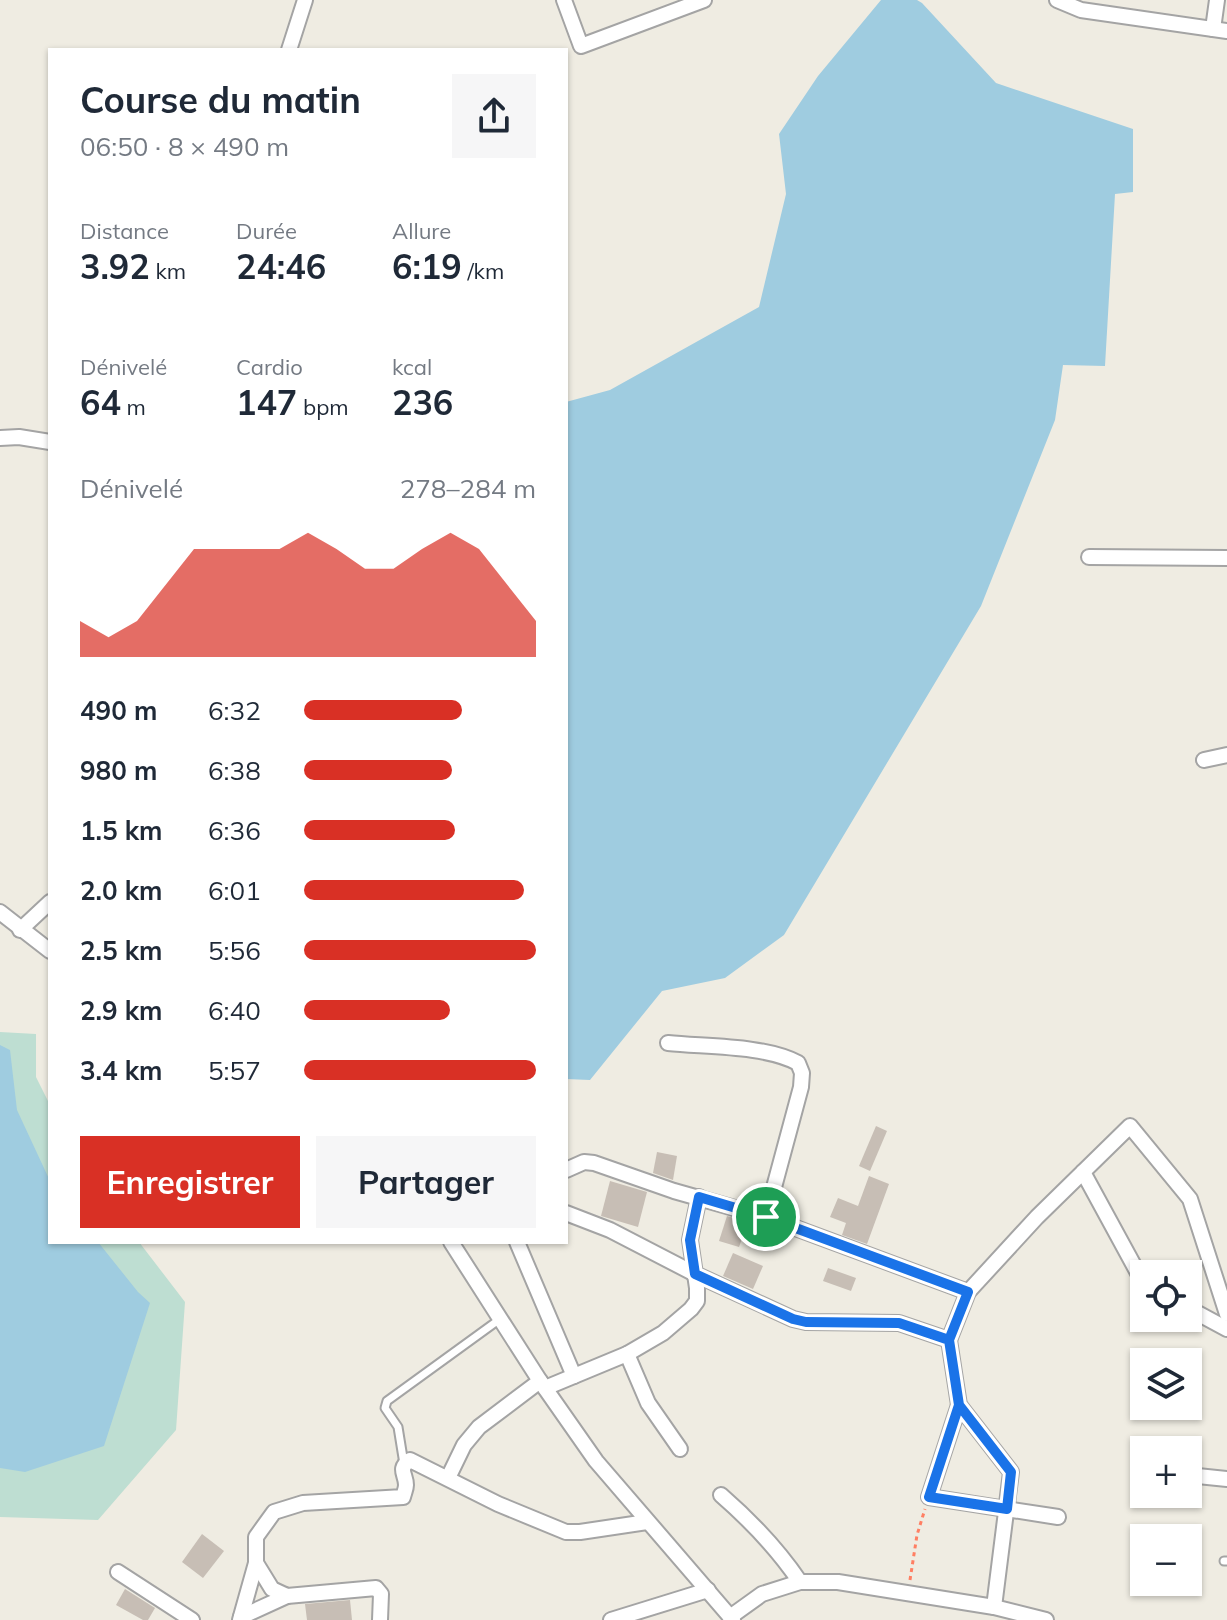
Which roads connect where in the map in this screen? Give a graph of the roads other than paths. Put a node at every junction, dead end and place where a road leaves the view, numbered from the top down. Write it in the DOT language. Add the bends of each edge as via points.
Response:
graph roads {
  1 [pos="305,0"];
  2 [pos="564,0"];
  3 [pos="704,0"];
  4 [pos="1057,0"];
  5 [pos="1118,0"];
  6 [pos="1217,0"];
  7 [pos="1124,16"];
  8 [pos="1220,30"];
  9 [pos="290,48"];
  10 [pos="0,438"];
  11 [pos="48,442"];
  12 [pos="1089,557"];
  13 [pos="1227,558"];
  14 [pos="1227,755"];
  15 [pos="1204,760"];
  16 [pos="48,904"];
  17 [pos="0,912"];
  18 [pos="20,930"];
  19 [pos="48,950"];
  20 [pos="668,1043"];
  21 [pos="568,1169"];
  22 [pos="1083,1172"];
  23 [pos="699,1197"];
  24 [pos="568,1214"];
  25 [pos="766,1217"];
  26 [pos="452,1244"];
  27 [pos="518,1244"];
  28 [pos="1131,1260"];
  29 [pos="695,1274"];
  30 [pos="968,1292"];
  31 [pos="1227,1314"];
  32 [pos="1202,1316"];
  33 [pos="500,1319"];
  34 [pos="1227,1329"];
  35 [pos="949,1340"];
  36 [pos="627,1354"];
  37 [pos="574,1376"];
  38 [pos="543,1385"];
  39 [pos="959,1405"];
  40 [pos="680,1449"];
  41 [pos="404,1464"];
  42 [pos="1202,1476"];
  43 [pos="448,1478"];
  44 [pos="1227,1479"];
  45 [pos="721,1495"];
  46 [pos="1007,1509"];
  47 [pos="1058,1517"];
  48 [pos="647,1522"];
  49 [pos="256,1563"];
  50 [pos="118,1572"];
  51 [pos="800,1582"];
  52 [pos="708,1590"];
  53 [pos="287,1596"];
  54 [pos="998,1612"];
  55 [pos="731,1618"];
  56 [pos="240,1619"];
  57 [pos="192,1620"];
  58 [pos="380,1620"];
  59 [pos="611,1620"];
  60 [pos="1046,1620"];
  1 -- 9 [label="street"];
  2 -- 3 [label="street" via="581,46"];
  4 -- 7 [label="street" via="1081,10"];
  5 -- 7 [label="street"];
  6 -- 8 [label="street"];
  7 -- 8 [label="street"];
  10 -- 11 [label="street"];
  12 -- 13 [label="street"];
  14 -- 15 [label="street"];
  16 -- 18 [label="street"];
  17 -- 18 [label="street"];
  18 -- 19 [label="street"];
  20 -- 25 [label="street" via="760,1052 798,1063 801,1087"];
  21 -- 23 [label="street" via="594,1163"];
  22 -- 28 [label="street"];
  22 -- 30 [label="street"];
  22 -- 31 [label="street" via="1130,1126 1190,1199"];
  23 -- 25 [label="street"];
  23 -- 29 [label="street" via="690,1240"];
  24 -- 29 [label="street"];
  25 -- 30 [label="street"];
  26 -- 33 [label="street"];
  27 -- 37 [label="street"];
  29 -- 35 [label="street" via="793,1319 899,1323"];
  29 -- 36 [label="street" via="697,1301 691,1309"];
  30 -- 35 [label="street"];
  32 -- 34 [label="street"];
  33 -- 38 [label="street"];
  33 -- 41 [label="lane" via="387,1401"];
  35 -- 39 [label="street"];
  36 -- 37 [label="street"];
  36 -- 40 [label="street" via="648,1403"];
  37 -- 38 [label="street"];
  38 -- 43 [label="street" via="479,1427"];
  38 -- 48 [label="street"];
  39 -- 46 [label="street" via="1011,1472"];
  39 -- 46 [label="street" via="929,1497"];
  41 -- 43 [label="street" via="417,1461"];
  41 -- 49 [label="street" via="403,1497 303,1503 274,1512 256,1537"];
  42 -- 44 [label="street"];
  43 -- 48 [label="street" via="566,1532"];
  45 -- 51 [label="street" via="778,1550"];
  46 -- 47 [label="street"];
  46 -- 54 [label="street"];
  48 -- 52 [label="street"];
  49 -- 53 [label="street" via="272,1589"];
  49 -- 56 [label="street"];
  50 -- 57 [label="street"];
  51 -- 54 [label="street" via="908,1591"];
  51 -- 55 [label="street" via="762,1594"];
  52 -- 55 [label="street"];
  52 -- 59 [label="street"];
  53 -- 56 [label="street"];
  53 -- 58 [label="street" via="376,1588 381,1594"];
  54 -- 60 [label="street"];
}
